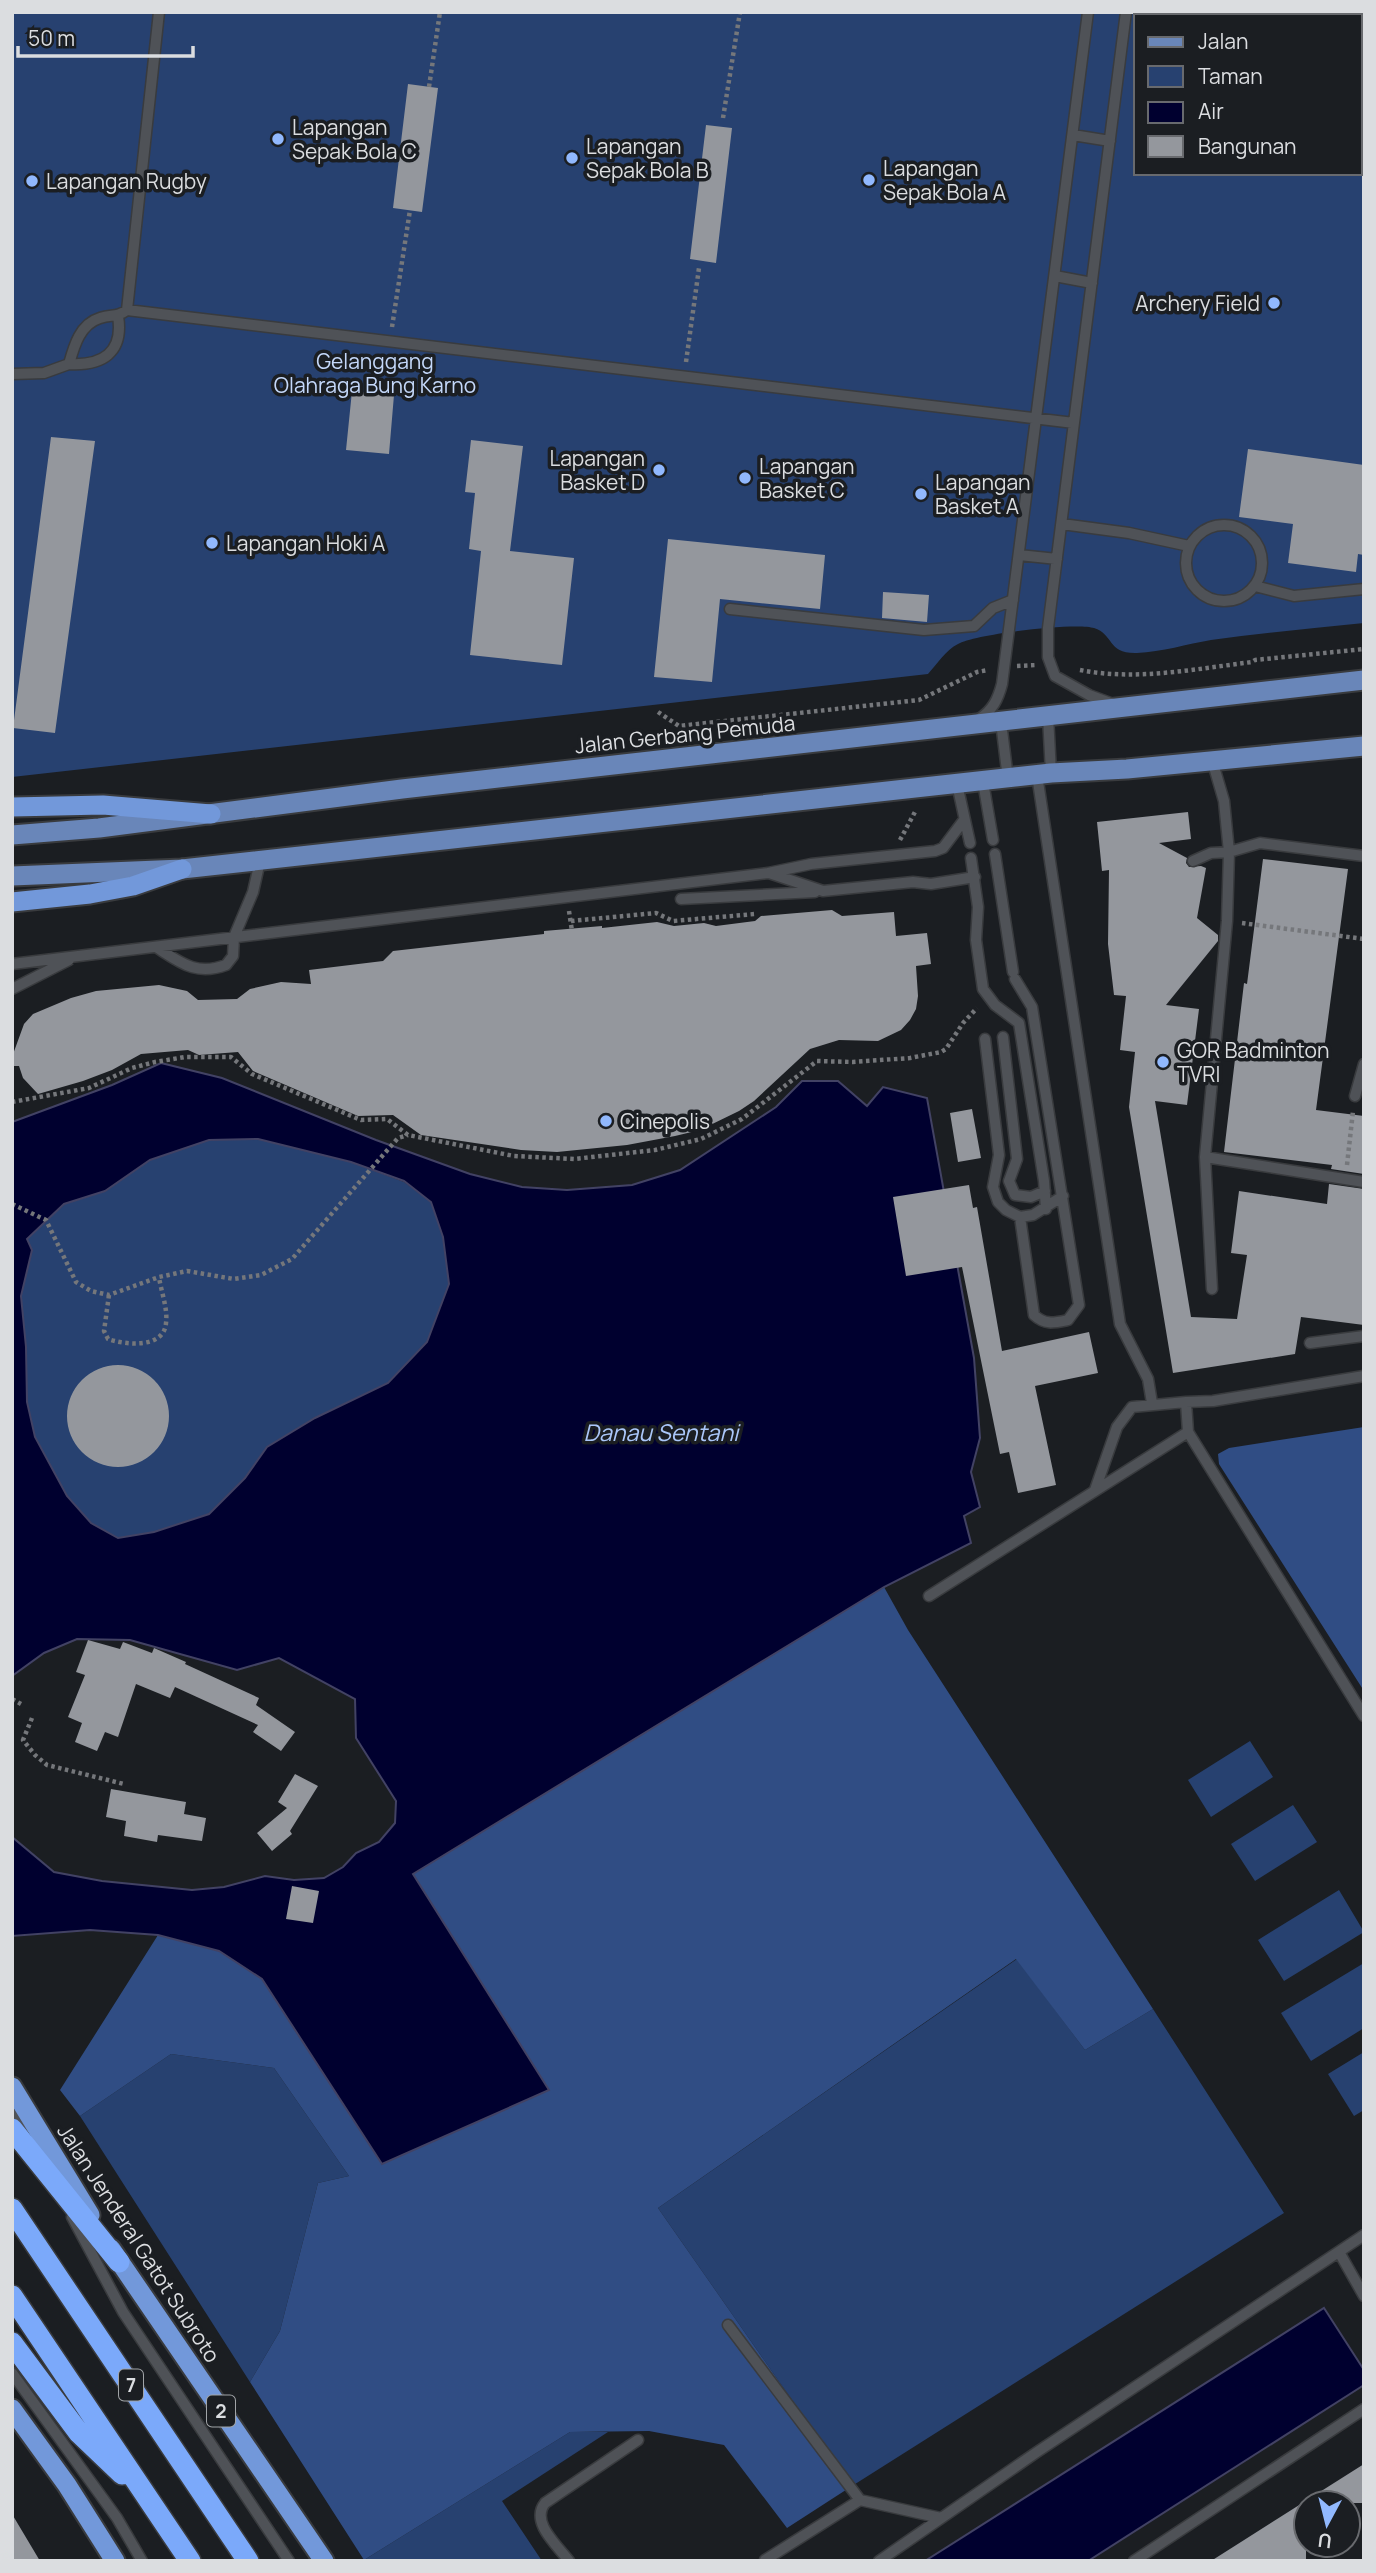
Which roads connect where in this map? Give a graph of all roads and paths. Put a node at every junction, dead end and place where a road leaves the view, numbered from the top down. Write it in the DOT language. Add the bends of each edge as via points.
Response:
graph roads {
  1 [pos="159,12"];
  2 [pos="440,12"];
  3 [pos="740,12"];
  4 [pos="1088,12"];
  5 [pos="1126,12"];
  6 [pos="429,87"];
  7 [pos="723,118"];
  8 [pos="1073,135"];
  9 [pos="1110,141"];
  10 [pos="410,210"];
  11 [pos="699,268"];
  12 [pos="1055,276"];
  13 [pos="1092,283"];
  14 [pos="128,310"];
  15 [pos="118,316"];
  16 [pos="390,341"];
  17 [pos="69,364"];
  18 [pos="12,373"];
  19 [pos="684,376"];
  20 [pos="1037,417"];
  21 [pos="1074,423"];
  22 [pos="1062,524"];
  23 [pos="1189,546"];
  24 [pos="1019,555"];
  25 [pos="1057,559"];
  26 [pos="1255,586"];
  27 [pos="1364,589"];
  28 [pos="1013,600"];
  29 [pos="730,609"];
  30 [pos="1364,680"];
  31 [pos="1122,708"];
  32 [pos="1048,716"];
  33 [pos="1001,722"];
  34 [pos="968,726"];
  35 [pos="1364,746"];
  36 [pos="1212,760"];
  37 [pos="1044,774"];
  38 [pos="1008,779"];
  39 [pos="983,782"];
  40 [pos="957,784"];
  41 [pos="12,807"];
  42 [pos="916,810"];
  43 [pos="211,814"];
  44 [pos="964,820"];
  45 [pos="12,835"];
  46 [pos="900,840"];
  47 [pos="993,840"];
  48 [pos="970,843"];
  49 [pos="1229,852"];
  50 [pos="996,856"];
  51 [pos="1364,856"];
  52 [pos="972,859"];
  53 [pos="260,861"];
  54 [pos="1192,861"];
  55 [pos="182,869"];
  56 [pos="768,873"];
  57 [pos="12,876"];
  58 [pos="975,877"];
  59 [pos="822,891"];
  60 [pos="681,899"];
  61 [pos="12,902"];
  62 [pos="1227,921"];
  63 [pos="234,937"];
  64 [pos="1364,939"];
  65 [pos="156,947"];
  66 [pos="76,957"];
  67 [pos="12,964"];
  68 [pos="12,989"];
  69 [pos="988,998"];
  70 [pos="1003,1037"];
  71 [pos="985,1039"];
  72 [pos="1364,1063"];
  73 [pos="1355,1096"];
  74 [pos="12,1102"];
  75 [pos="408,1135"];
  76 [pos="1205,1157"];
  77 [pos="1345,1180"];
  78 [pos="1364,1182"];
  79 [pos="1045,1191"];
  80 [pos="1063,1196"];
  81 [pos="12,1204"];
  82 [pos="1046,1209"];
  83 [pos="1020,1217"];
  84 [pos="159,1277"];
  85 [pos="1212,1289"];
  86 [pos="109,1295"];
  87 [pos="1364,1336"];
  88 [pos="1310,1343"];
  89 [pos="1364,1376"];
  90 [pos="1186,1402"];
  91 [pos="1152,1403"];
  92 [pos="1188,1432"];
  93 [pos="1094,1491"];
  94 [pos="929,1596"];
  95 [pos="12,1699"];
  96 [pos="21,1704"];
  97 [pos="1364,1716"];
  98 [pos="32,1718"];
  99 [pos="124,1784"];
  100 [pos="12,2087"];
  101 [pos="12,2113"];
  102 [pos="12,2129"];
  103 [pos="59,2189"];
  104 [pos="12,2209"];
  105 [pos="1364,2235"];
  106 [pos="1339,2252"];
  107 [pos="119,2262"];
  108 [pos="12,2296"];
  109 [pos="1364,2296"];
  110 [pos="728,2325"];
  111 [pos="12,2343"];
  112 [pos="12,2373"];
  113 [pos="12,2409"];
  114 [pos="1364,2409"];
  115 [pos="638,2440"];
  116 [pos="860,2500"];
  117 [pos="154,2504"];
  118 [pos="942,2518"];
  119 [pos="895,2557"];
  120 [pos="765,2560"];
  121 [pos="114,2561"];
  122 [pos="142,2561"];
  123 [pos="190,2561"];
  124 [pos="248,2561"];
  125 [pos="289,2561"];
  126 [pos="324,2561"];
  127 [pos="569,2561"];
  128 [pos="879,2561"];
  129 [pos="1134,2561"];
  1 -- 14 [label="lane"];
  2 -- 6 [label="path"];
  3 -- 7 [label="path"];
  4 -- 8 [label="lane"];
  5 -- 9 [label="lane"];
  8 -- 9 [label="lane"];
  8 -- 12 [label="lane"];
  9 -- 13 [label="lane"];
  10 -- 16 [label="path"];
  11 -- 19 [label="path"];
  12 -- 13 [label="lane"];
  12 -- 20 [label="lane"];
  13 -- 21 [label="lane"];
  14 -- 15 [label="lane"];
  14 -- 16 [label="lane"];
  15 -- 17 [label="lane" via="90,323 75,342"];
  15 -- 17 [label="lane" via="120,339 115,348 94,363"];
  16 -- 19 [label="lane"];
  17 -- 18 [label="lane" via="44,373"];
  19 -- 20 [label="lane"];
  20 -- 21 [label="lane"];
  20 -- 24 [label="lane"];
  21 -- 22 [label="lane"];
  22 -- 23 [label="lane"];
  22 -- 25 [label="lane"];
  23 -- 26 [label="lane" via="1186,564 1191,582 1204,595 1222,601 1240,597"];
  23 -- 26 [label="lane" via="1201,532 1218,524 1236,526 1252,535 1261,551 1262,569"];
  24 -- 25 [label="lane"];
  24 -- 28 [label="lane"];
  25 -- 31 [label="lane" via="1048,628 1048,657 1055,676"];
  26 -- 27 [label="lane" via="1294,596"];
  28 -- 29 [label="lane" via="993,608 974,625 924,630"];
  28 -- 34 [label="lane" via="998,699 988,713"];
  30 -- 31 [label="main road, Jalan Gerbang Pemuda"];
  31 -- 32 [label="main road, Jalan Gerbang Pemuda"];
  32 -- 33 [label="main road, Jalan Gerbang Pemuda"];
  32 -- 37 [label="lane"];
  33 -- 34 [label="main road, Jalan Gerbang Pemuda"];
  33 -- 38 [label="lane"];
  34 -- 43 [label="main road, Jalan Gerbang Pemuda"];
  35 -- 36 [label="main road"];
  36 -- 37 [label="main road"];
  36 -- 49 [label="lane" via="1224,801"];
  37 -- 38 [label="main road"];
  37 -- 91 [label="lane" via="1120,1324 1148,1378"];
  38 -- 39 [label="main road"];
  39 -- 40 [label="main road"];
  39 -- 47 [label="lane"];
  40 -- 44 [label="lane"];
  40 -- 53 [label="main road"];
  41 -- 43 [label="highway" via="103,805"];
  42 -- 46 [label="path"];
  43 -- 45 [label="main road, Jalan Gerbang Pemuda"];
  44 -- 48 [label="lane"];
  44 -- 56 [label="lane" via="943,848 935,851 811,863"];
  49 -- 51 [label="lane" via="1260,843"];
  49 -- 54 [label="lane"];
  49 -- 62 [label="lane"];
  50 -- 80 [label="lane" via="1014,976 1032,1007"];
  52 -- 58 [label="lane"];
  53 -- 55 [label="main road"];
  53 -- 63 [label="lane"];
  55 -- 57 [label="main road"];
  55 -- 61 [label="highway" via="133,886"];
  56 -- 59 [label="lane"];
  56 -- 63 [label="lane"];
  58 -- 59 [label="lane"];
  58 -- 69 [label="lane" via="978,950"];
  59 -- 60 [label="lane"];
  62 -- 64 [label="path"];
  62 -- 76 [label="lane"];
  63 -- 65 [label="lane"];
  63 -- 65 [label="lane" via="233,956 215,969 183,964"];
  65 -- 66 [label="lane"];
  66 -- 67 [label="lane"];
  66 -- 68 [label="lane"];
  69 -- 75 [label="path" via="946,1049 910,1058 817,1061 741,1119 701,1139 655,1150 574,1159 513,1156"];
  69 -- 79 [label="lane" via="1018,1023"];
  70 -- 79 [label="lane" via="1017,1159 1010,1174 1011,1189 1024,1197"];
  71 -- 83 [label="lane" via="999,1155 993,1187 998,1202"];
  72 -- 73 [label="lane"];
  73 -- 77 [label="path"];
  74 -- 75 [label="path" via="89,1088 155,1062 232,1058 252,1074 361,1120 387,1119"];
  75 -- 84 [label="path" via="398,1138 292,1259 261,1275 234,1279 187,1271"];
  76 -- 77 [label="lane"];
  76 -- 85 [label="lane"];
  77 -- 78 [label="lane"];
  79 -- 82 [label="lane"];
  80 -- 82 [label="lane"];
  80 -- 83 [label="lane" via="1079,1305 1068,1320 1049,1324 1034,1315"];
  81 -- 86 [label="path" via="47,1220 76,1282"];
  82 -- 83 [label="lane"];
  84 -- 86 [label="path"];
  84 -- 86 [label="path" via="167,1324 152,1342 108,1339 104,1331"];
  87 -- 88 [label="lane"];
  89 -- 90 [label="lane"];
  90 -- 91 [label="lane"];
  90 -- 92 [label="lane"];
  91 -- 93 [label="lane" via="1132,1406 1117,1427"];
  92 -- 93 [label="lane"];
  92 -- 97 [label="lane"];
  93 -- 94 [label="lane"];
  95 -- 96 [label="path"];
  98 -- 99 [label="path" via="23,1740 47,1765"];
  100 -- 107 [label="highway, Jalan Jenderal Gatot Subroto / 2"];
  101 -- 103 [label="lane"];
  102 -- 103 [label="highway"];
  103 -- 107 [label="highway"];
  103 -- 125 [label="lane" via="123,2312"];
  104 -- 124 [label="highway, 7"];
  105 -- 106 [label="lane"];
  106 -- 109 [label="lane"];
  106 -- 118 [label="lane"];
  107 -- 126 [label="highway, Jalan Jenderal Gatot Subroto / 2"];
  108 -- 117 [label="highway, 7"];
  110 -- 116 [label="lane"];
  111 -- 117 [label="highway" via="79,2432"];
  112 -- 122 [label="lane" via="117,2518"];
  113 -- 121 [label="highway" via="68,2485"];
  114 -- 129 [label="lane"];
  115 -- 127 [label="lane" via="541,2508 540,2520"];
  116 -- 118 [label="lane"];
  116 -- 120 [label="lane"];
  117 -- 123 [label="highway, 7"];
  118 -- 119 [label="lane"];
  119 -- 128 [label="lane"];
}
